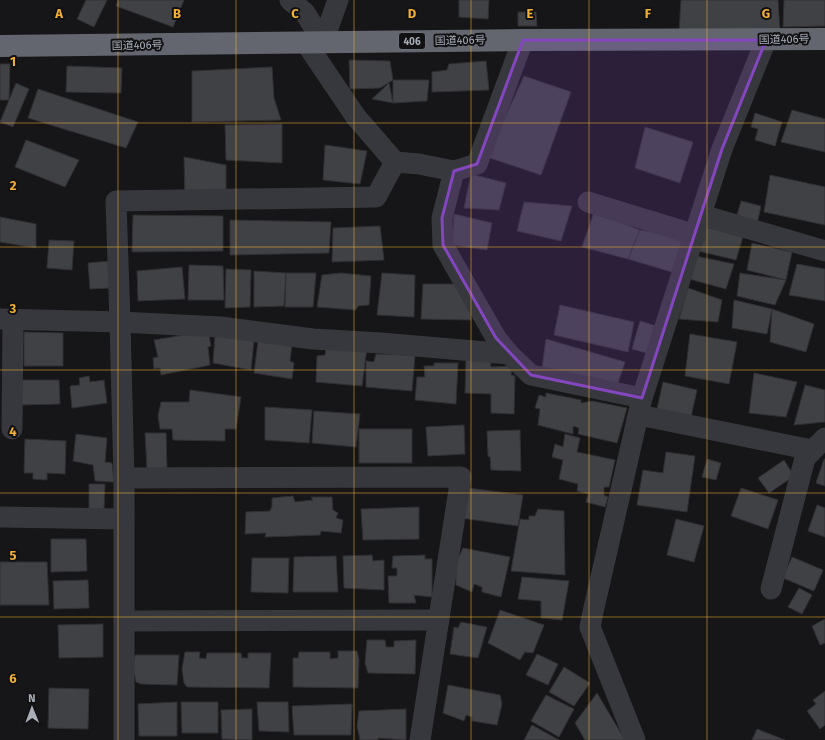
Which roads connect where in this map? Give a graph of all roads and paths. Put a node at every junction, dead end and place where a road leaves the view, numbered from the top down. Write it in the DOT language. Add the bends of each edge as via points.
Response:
graph roads {
  1 [pos="290,0"];
  2 [pos="338,0"];
  3 [pos="825,39"];
  4 [pos="523,40"];
  5 [pos="766,40"];
  6 [pos="315,43"];
  7 [pos="0,46"];
  8 [pos="395,162"];
  9 [pos="454,171"];
  10 [pos="588,202"];
  11 [pos="702,215"];
  12 [pos="696,235"];
  13 [pos="825,251"];
  14 [pos="7,319"];
  15 [pos="120,322"];
  16 [pos="509,354"];
  17 [pos="640,407"];
  18 [pos="12,429"];
  19 [pos="819,444"];
  20 [pos="124,478"];
  21 [pos="0,517"];
  22 [pos="124,519"];
  23 [pos="771,589"];
  24 [pos="439,620"];
  25 [pos="124,621"];
  26 [pos="124,740"];
  27 [pos="420,740"];
  28 [pos="635,740"];
  1 -- 6 [label="street" via="305,13"];
  2 -- 6 [label="street"];
  3 -- 5 [label="highway, 国道406号 / 406"];
  4 -- 5 [label="highway, 国道406号 / 406"];
  4 -- 6 [label="highway, 国道406号 / 406"];
  4 -- 9 [label="street" via="477,164"];
  5 -- 11 [label="street" via="722,149"];
  6 -- 7 [label="highway, 国道406号 / 406"];
  6 -- 8 [label="street" via="356,116"];
  8 -- 9 [label="street"];
  8 -- 15 [label="street" via="376,197 116,201"];
  9 -- 16 [label="street" via="442,218 443,245 496,338"];
  10 -- 12 [label="street"];
  11 -- 12 [label="street"];
  11 -- 13 [label="street"];
  12 -- 17 [label="street"];
  14 -- 15 [label="street"];
  14 -- 18 [label="street"];
  15 -- 16 [label="street" via="222,327 313,339"];
  15 -- 20 [label="street"];
  16 -- 17 [label="street" via="531,375"];
  17 -- 19 [label="street"];
  17 -- 28 [label="street" via="590,628"];
  19 -- 23 [label="street" via="805,458"];
  20 -- 22 [label="street"];
  20 -- 24 [label="street" via="461,477"];
  21 -- 22 [label="street"];
  22 -- 25 [label="street"];
  24 -- 25 [label="street"];
  24 -- 27 [label="street"];
  25 -- 26 [label="street"];
}
